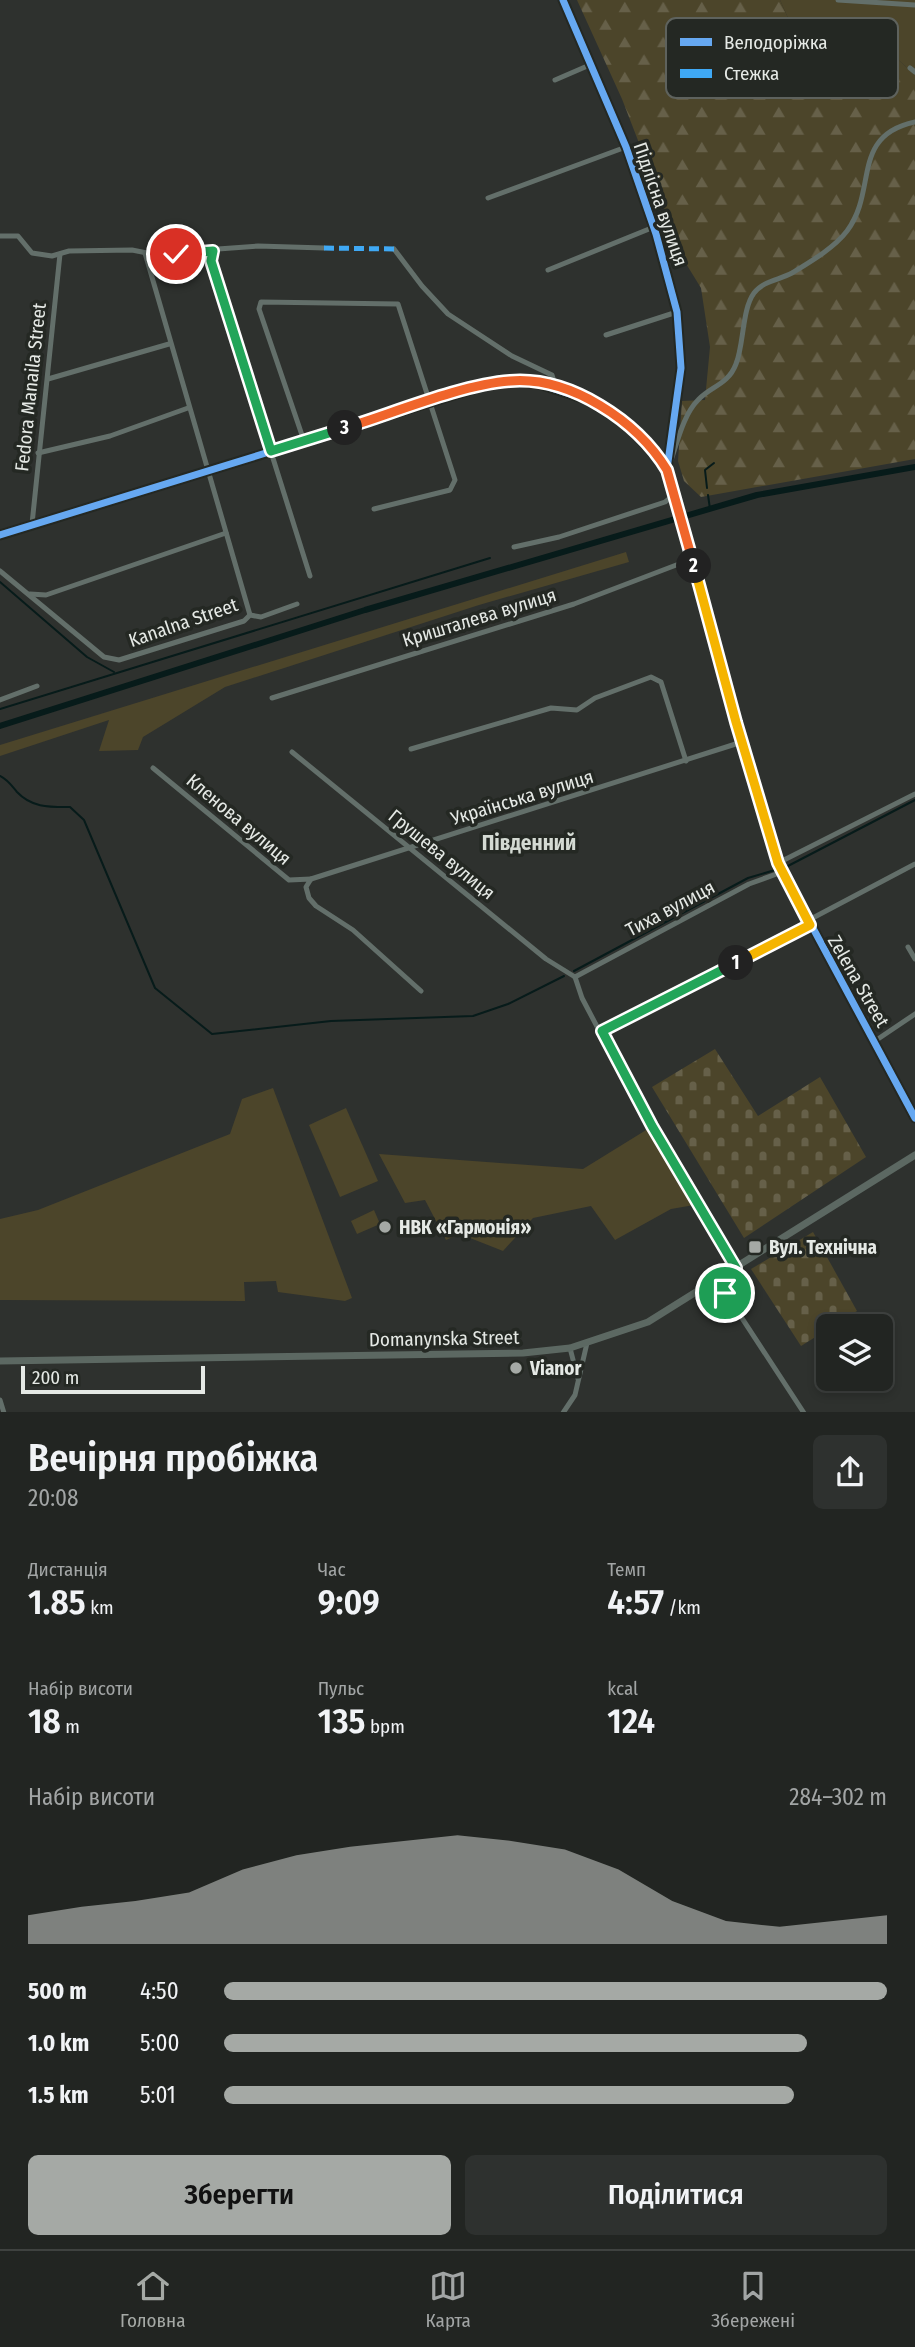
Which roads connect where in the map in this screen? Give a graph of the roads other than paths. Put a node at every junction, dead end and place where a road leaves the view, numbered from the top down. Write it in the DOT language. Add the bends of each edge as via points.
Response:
graph roads {
  1 [pos="563,0"];
  2 [pos="838,0"];
  3 [pos="915,5"];
  4 [pos="592,65"];
  5 [pos="555,80"];
  6 [pos="915,122"];
  7 [pos="626,147"];
  8 [pos="488,198"];
  9 [pos="654,227"];
  10 [pos="0,236"];
  11 [pos="324,248"];
  12 [pos="394,249"];
  13 [pos="213,251"];
  14 [pos="145,253"];
  15 [pos="60,254"];
  16 [pos="548,270"];
  17 [pos="677,312"];
  18 [pos="606,335"];
  19 [pos="169,344"];
  20 [pos="48,379"];
  21 [pos="556,388"];
  22 [pos="431,401"];
  23 [pos="188,408"];
  24 [pos="304,441"];
  25 [pos="271,451"];
  26 [pos="38,453"];
  27 [pos="667,470"];
  28 [pos="208,472"];
  29 [pos="673,496"];
  30 [pos="374,509"];
  31 [pos="32,524"];
  32 [pos="226,533"];
  33 [pos="0,535"];
  34 [pos="514,547"];
  35 [pos="692,559"];
  36 [pos="0,571"];
  37 [pos="310,576"];
  38 [pos="27,594"];
  39 [pos="298,604"];
  40 [pos="250,615"];
  41 [pos="37,686"];
  42 [pos="272,698"];
  43 [pos="0,700"];
  44 [pos="741,742"];
  45 [pos="411,749"];
  46 [pos="292,752"];
  47 [pos="686,761"];
  48 [pos="153,768"];
  49 [pos="915,794"];
  50 [pos="410,848"];
  51 [pos="778,863"];
  52 [pos="915,864"];
  53 [pos="782,872"];
  54 [pos="311,879"];
  55 [pos="808,923"];
  56 [pos="908,947"];
  57 [pos="915,959"];
  58 [pos="575,977"];
  59 [pos="421,991"];
  60 [pos="915,1014"];
  61 [pos="602,1031"];
  62 [pos="875,1041"];
  63 [pos="915,1118"];
  64 [pos="915,1155"];
  65 [pos="736,1268"];
  66 [pos="717,1280"];
  67 [pos="587,1343"];
  68 [pos="570,1348"];
  69 [pos="0,1361"];
  70 [pos="578,1379"];
  71 [pos="0,1400"];
  72 [pos="802,1410"];
  73 [pos="4,1412"];
  74 [pos="563,1412"];
  75 [pos="794,1412"];
  1 -- 4 [label="street, Підлісна вулиця"];
  2 -- 3 [label="street"];
  4 -- 5 [label="street"];
  4 -- 7 [label="street, Підлісна вулиця"];
  6 -- 27 [label="street" via="883,135 871,152 865,194 846,232 827,250 790,274 760,286 752,295 735,367 725,382 698,398 692,407"];
  7 -- 8 [label="street"];
  7 -- 9 [label="street, Підлісна вулиця"];
  9 -- 16 [label="street"];
  9 -- 17 [label="street, Підлісна вулиця"];
  10 -- 15 [label="street" via="18,236 32,253"];
  11 -- 13 [label="street" via="258,246"];
  12 -- 21 [label="street" via="440,307 512,356 552,375"];
  13 -- 14 [label="street"];
  13 -- 25 [label="street" via="211,261"];
  14 -- 15 [label="street"];
  14 -- 19 [label="street"];
  15 -- 20 [label="street, Fedora Manaila Street"];
  17 -- 18 [label="street"];
  17 -- 27 [label="street, Підлісна вулиця" via="681,368"];
  19 -- 20 [label="street"];
  19 -- 23 [label="street"];
  20 -- 26 [label="street, Fedora Manaila Street"];
  21 -- 22 [label="street" via="510,380"];
  21 -- 27 [label="street" via="620,419"];
  22 -- 24 [label="street"];
  22 -- 24 [label="street" via="398,304 265,301 259,309"];
  22 -- 30 [label="street" via="455,485"];
  23 -- 26 [label="street" via="110,436"];
  23 -- 28 [label="street"];
  24 -- 25 [label="street"];
  25 -- 28 [label="street"];
  25 -- 37 [label="street"];
  26 -- 31 [label="street, Fedora Manaila Street"];
  27 -- 29 [label="street, Zelena Street"];
  28 -- 31 [label="street"];
  28 -- 32 [label="street"];
  29 -- 34 [label="street" via="559,537"];
  29 -- 35 [label="street, Zelena Street"];
  31 -- 33 [label="street"];
  32 -- 38 [label="street" via="46,594"];
  32 -- 40 [label="street"];
  35 -- 42 [label="street, Кришталева вулиця" via="574,604"];
  35 -- 44 [label="street, Zelena Street"];
  36 -- 38 [label="street"];
  38 -- 40 [label="street, Kanalna Street" via="104,657 119,660 244,621"];
  39 -- 40 [label="street, Kanalna Street" via="261,617"];
  41 -- 43 [label="street"];
  44 -- 47 [label="street, Українська вулиця"];
  44 -- 51 [label="street, Zelena Street"];
  45 -- 47 [label="street" via="551,708 577,709 651,677 661,682"];
  46 -- 50 [label="street, Грушева вулиця"];
  47 -- 50 [label="street, Українська вулиця"];
  48 -- 54 [label="street, Кленова вулиця" via="289,880"];
  49 -- 51 [label="street"];
  50 -- 54 [label="street, Українська вулиця"];
  50 -- 58 [label="street, Грушева вулиця" via="546,959"];
  51 -- 53 [label="street, Zelena Street"];
  52 -- 55 [label="street"];
  53 -- 55 [label="street, Zelena Street"];
  53 -- 58 [label="street, Тиха вулиця" via="750,884"];
  54 -- 59 [label="street, Кленова вулиця" via="306,887 312,902 363,938"];
  55 -- 61 [label="street"];
  55 -- 62 [label="street, Zelena Street"];
  56 -- 57 [label="street"];
  58 -- 61 [label="street" via="582,999"];
  60 -- 62 [label="street"];
  61 -- 65 [label="street"];
  62 -- 63 [label="street, Zelena Street"];
  64 -- 65 [label="main road, Domanynska Street"];
  65 -- 66 [label="main road, Domanynska Street"];
  66 -- 67 [label="main road, Domanynska Street" via="648,1322"];
  66 -- 72 [label="street"];
  67 -- 68 [label="main road, Domanynska Street"];
  67 -- 70 [label="street"];
  68 -- 69 [label="main road, Domanynska Street" via="523,1353"];
  68 -- 70 [label="street"];
  70 -- 74 [label="street" via="575,1395"];
  71 -- 73 [label="street"];
  72 -- 75 [label="street"];
}
